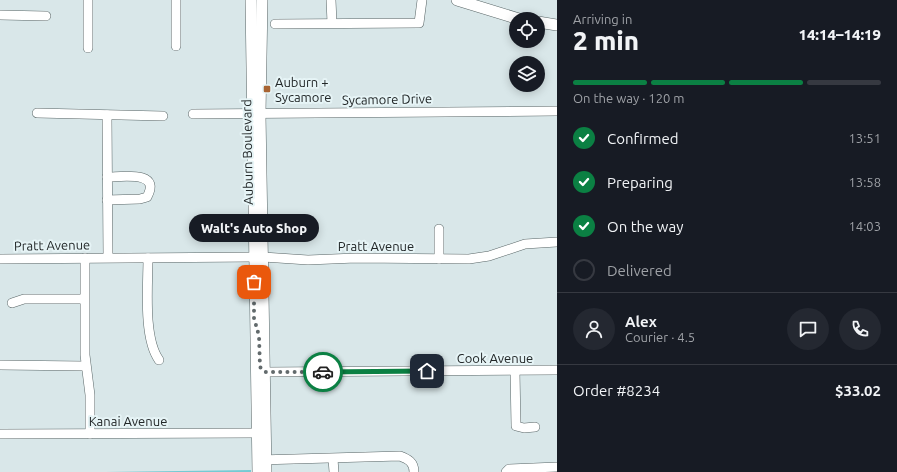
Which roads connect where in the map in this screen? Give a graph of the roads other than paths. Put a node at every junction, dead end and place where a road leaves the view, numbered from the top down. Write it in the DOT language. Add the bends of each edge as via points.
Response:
graph roads {
  1 [pos="88,0"];
  2 [pos="176,0"];
  3 [pos="251,0"];
  4 [pos="262,0"];
  5 [pos="332,0"];
  6 [pos="422,0"];
  7 [pos="457,0"];
  8 [pos="0,15"];
  9 [pos="46,16"];
  10 [pos="509,16"];
  11 [pos="332,23"];
  12 [pos="545,23"];
  13 [pos="275,24"];
  14 [pos="557,25"];
  15 [pos="176,46"];
  16 [pos="88,48"];
  17 [pos="557,111"];
  18 [pos="37,113"];
  19 [pos="194,114"];
  20 [pos="256,114"];
  21 [pos="107,116"];
  22 [pos="162,116"];
  23 [pos="107,177"];
  24 [pos="107,200"];
  25 [pos="439,229"];
  26 [pos="557,242"];
  27 [pos="108,257"];
  28 [pos="258,257"];
  29 [pos="85,258"];
  30 [pos="148,258"];
  31 [pos="0,259"];
  32 [pos="439,259"];
  33 [pos="84,299"];
  34 [pos="12,303"];
  35 [pos="254,318"];
  36 [pos="159,360"];
  37 [pos="0,365"];
  38 [pos="85,366"];
  39 [pos="515,370"];
  40 [pos="557,370"];
  41 [pos="265,372"];
  42 [pos="536,427"];
  43 [pos="257,433"];
  44 [pos="0,434"];
  45 [pos="90,434"];
  46 [pos="333,459"];
  47 [pos="262,460"];
  48 [pos="557,467"];
  49 [pos="414,469"];
  50 [pos="258,472"];
  51 [pos="266,472"];
  52 [pos="334,472"];
  53 [pos="506,472"];
  1 -- 16 [label="street"];
  2 -- 15 [label="street"];
  3 -- 20 [label="main road, Auburn Boulevard"];
  4 -- 20 [label="main road, Auburn Boulevard"];
  5 -- 11 [label="street"];
  6 -- 11 [label="street" via="419,23"];
  7 -- 10 [label="main road"];
  8 -- 9 [label="street"];
  11 -- 13 [label="street"];
  12 -- 14 [label="main road"];
  17 -- 20 [label="street, Sycamore Drive"];
  18 -- 21 [label="street"];
  19 -- 20 [label="street, Sycamore Drive"];
  20 -- 28 [label="main road, Auburn Boulevard"];
  21 -- 22 [label="street"];
  21 -- 23 [label="street"];
  23 -- 24 [label="street"];
  23 -- 24 [label="street" via="142,176 150,185 147,197"];
  24 -- 27 [label="street"];
  25 -- 32 [label="street"];
  26 -- 32 [label="street, Pratt Avenue" via="525,244 481,258"];
  27 -- 29 [label="street, Pratt Avenue"];
  27 -- 30 [label="street, Pratt Avenue"];
  28 -- 30 [label="street, Pratt Avenue"];
  28 -- 32 [label="street, Pratt Avenue" via="308,260"];
  28 -- 35 [label="main road, Auburn Boulevard"];
  28 -- 41 [label="main road, Auburn Boulevard"];
  29 -- 31 [label="street, Pratt Avenue"];
  29 -- 33 [label="street"];
  30 -- 36 [label="street" via="149,334 153,350"];
  33 -- 34 [label="street" via="24,299"];
  33 -- 38 [label="street"];
  35 -- 41 [label="main road" via="259,336 260,367"];
  35 -- 43 [label="main road, Auburn Boulevard"];
  37 -- 38 [label="street"];
  38 -- 45 [label="street" via="90,395"];
  39 -- 40 [label="street, Cook Avenue"];
  39 -- 41 [label="street, Cook Avenue"];
  39 -- 42 [label="street" via="516,426"];
  41 -- 47 [label="main road, Auburn Boulevard"];
  43 -- 45 [label="street, Kanai Avenue"];
  43 -- 47 [label="main road, Auburn Boulevard"];
  44 -- 45 [label="street, Kanai Avenue"];
  46 -- 47 [label="street"];
  46 -- 49 [label="street" via="400,456 409,460"];
  46 -- 52 [label="street"];
  47 -- 50 [label="main road, Auburn Boulevard"];
  47 -- 51 [label="main road, Auburn Boulevard"];
  48 -- 53 [label="street" via="509,469"];
}
